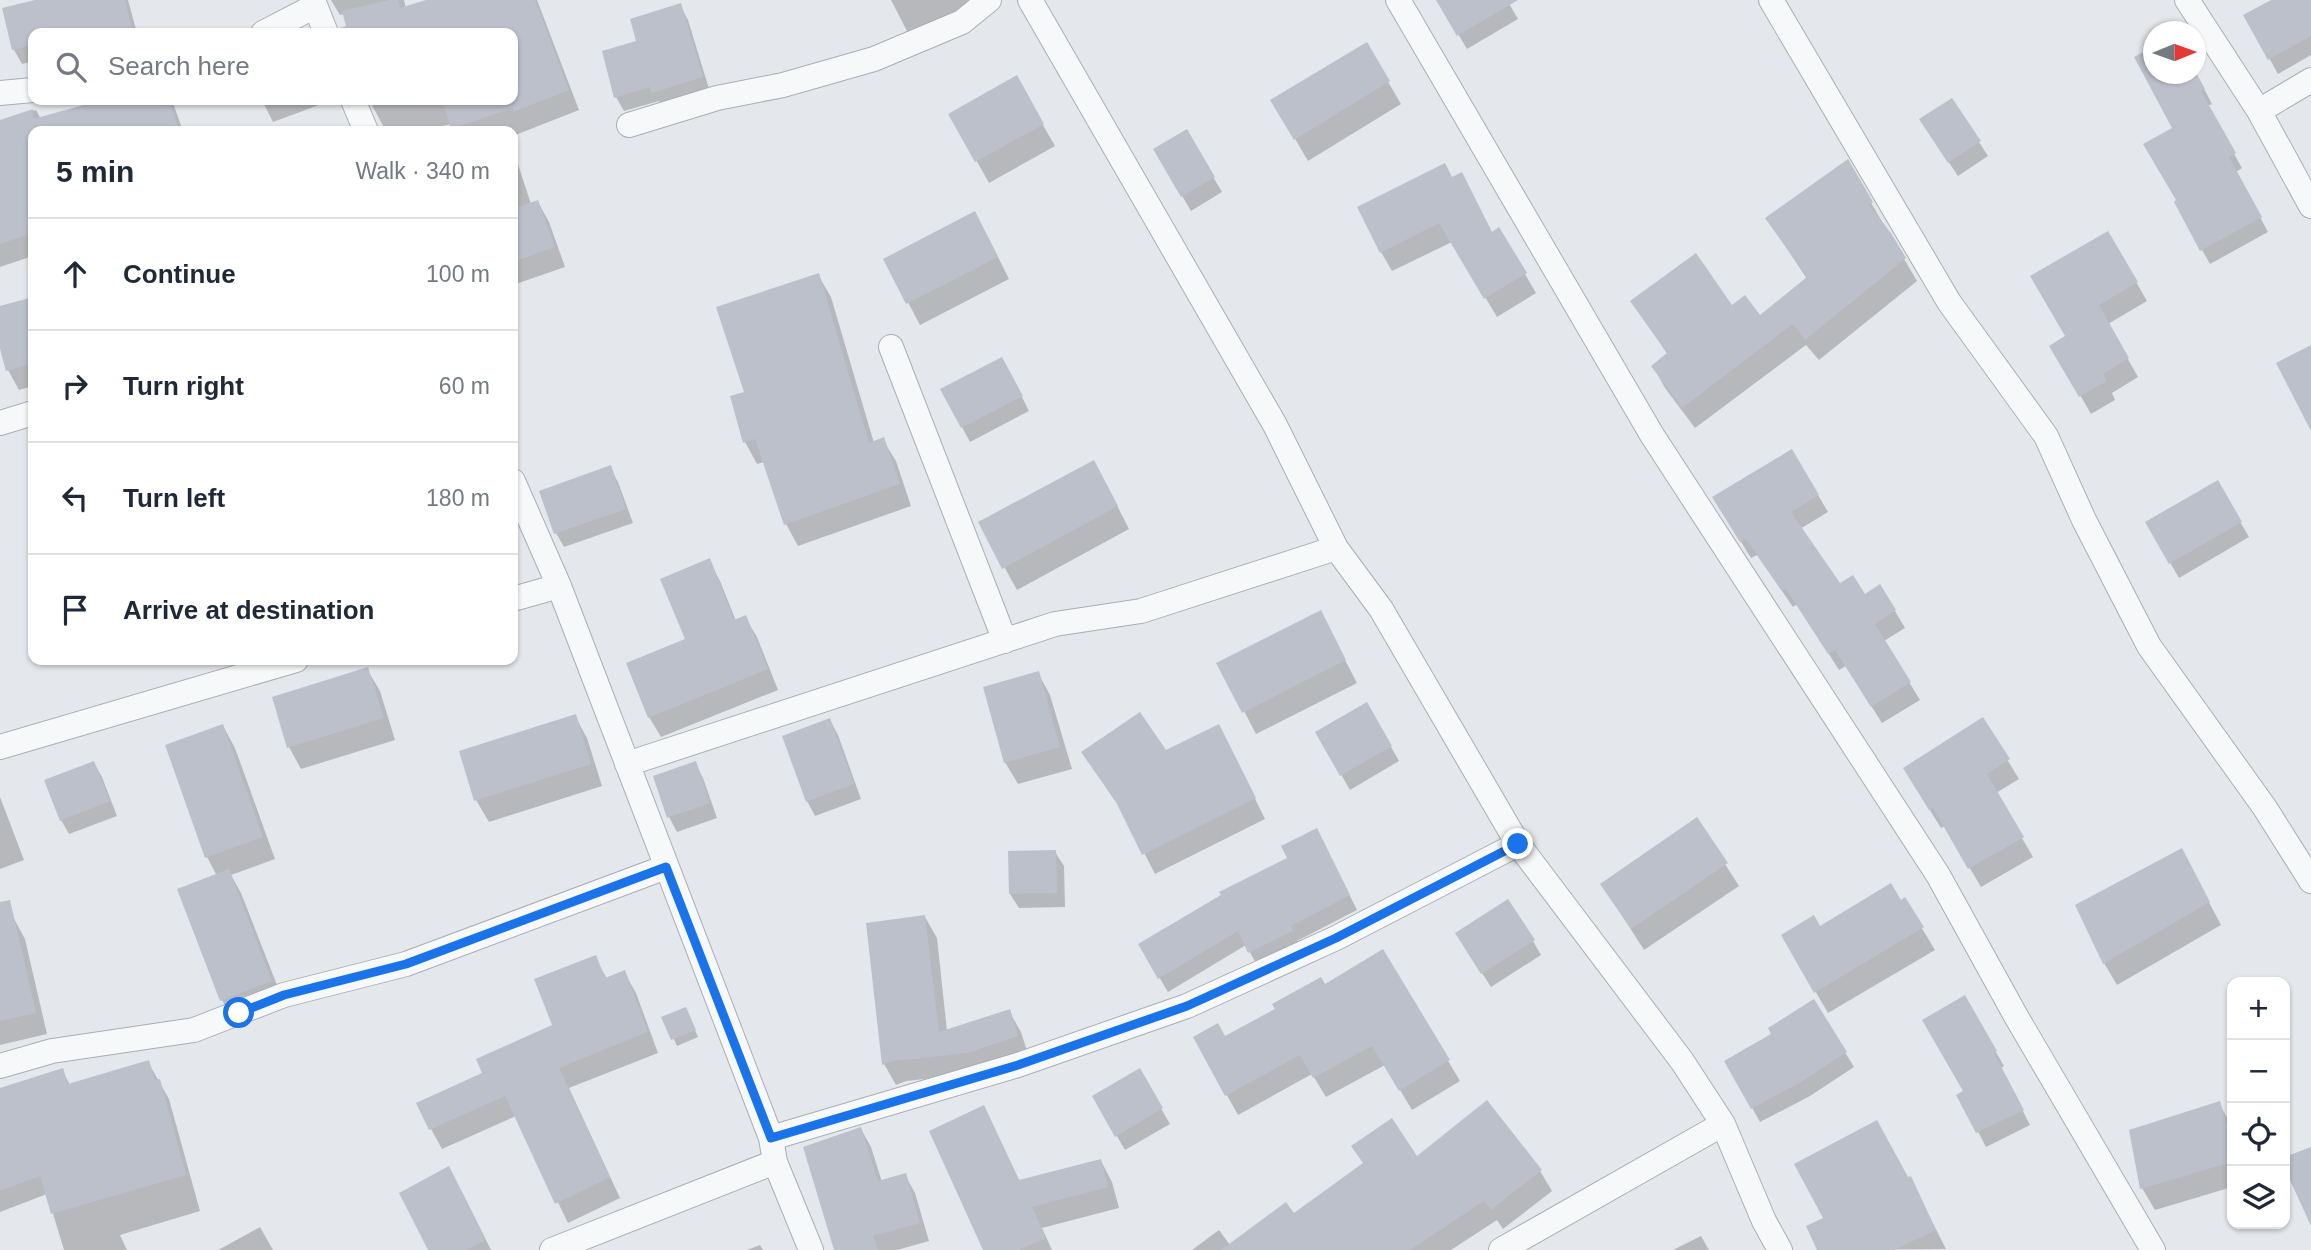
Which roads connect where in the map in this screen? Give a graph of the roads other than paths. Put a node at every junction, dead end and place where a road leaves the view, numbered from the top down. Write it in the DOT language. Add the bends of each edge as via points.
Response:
graph roads {
  1 [pos="989,0"];
  2 [pos="1030,0"];
  3 [pos="1398,0"];
  4 [pos="1771,0"];
  5 [pos="2186,0"];
  6 [pos="314,3"];
  7 [pos="272,28"];
  8 [pos="324,28"];
  9 [pos="2311,80"];
  10 [pos="28,90"];
  11 [pos="0,93"];
  12 [pos="355,105"];
  13 [pos="2259,111"];
  14 [pos="629,125"];
  15 [pos="364,126"];
  16 [pos="2311,206"];
  17 [pos="891,346"];
  18 [pos="28,415"];
  19 [pos="0,423"];
  20 [pos="518,492"];
  21 [pos="1336,548"];
  22 [pos="559,586"];
  23 [pos="518,598"];
  24 [pos="1005,641"];
  25 [pos="279,665"];
  26 [pos="0,747"];
  27 [pos="627,764"];
  28 [pos="1518,844"];
  29 [pos="666,867"];
  30 [pos="2311,881"];
  31 [pos="0,1066"];
  32 [pos="1723,1124"];
  33 [pos="773,1150"];
  34 [pos="552,1250"];
  35 [pos="811,1250"];
  36 [pos="1501,1250"];
  37 [pos="1780,1250"];
  38 [pos="2153,1250"];
  1 -- 14 [label="street" via="961,22 874,59"];
  2 -- 21 [label="street" via="1275,425"];
  3 -- 38 [label="street" via="1652,435 1938,875"];
  4 -- 30 [label="street" via="1949,302 2046,436 2149,646 2265,808"];
  5 -- 13 [label="street"];
  6 -- 7 [label="street"];
  6 -- 8 [label="street"];
  9 -- 13 [label="street"];
  10 -- 11 [label="street"];
  12 -- 15 [label="street"];
  13 -- 16 [label="street"];
  17 -- 24 [label="street"];
  18 -- 19 [label="street"];
  20 -- 22 [label="street"];
  21 -- 24 [label="street" via="1141,611 1055,624"];
  21 -- 28 [label="street" via="1381,609"];
  22 -- 23 [label="street"];
  22 -- 27 [label="street"];
  24 -- 27 [label="street"];
  25 -- 26 [label="street"];
  27 -- 29 [label="street"];
  28 -- 32 [label="street" via="1682,1061"];
  28 -- 33 [label="street" via="1336,938 1187,1006"];
  29 -- 31 [label="street" via="406,964 284,995 194,1030 52,1051"];
  29 -- 33 [label="street"];
  32 -- 36 [label="street"];
  32 -- 37 [label="street"];
  33 -- 34 [label="street"];
  33 -- 35 [label="street"];
}
